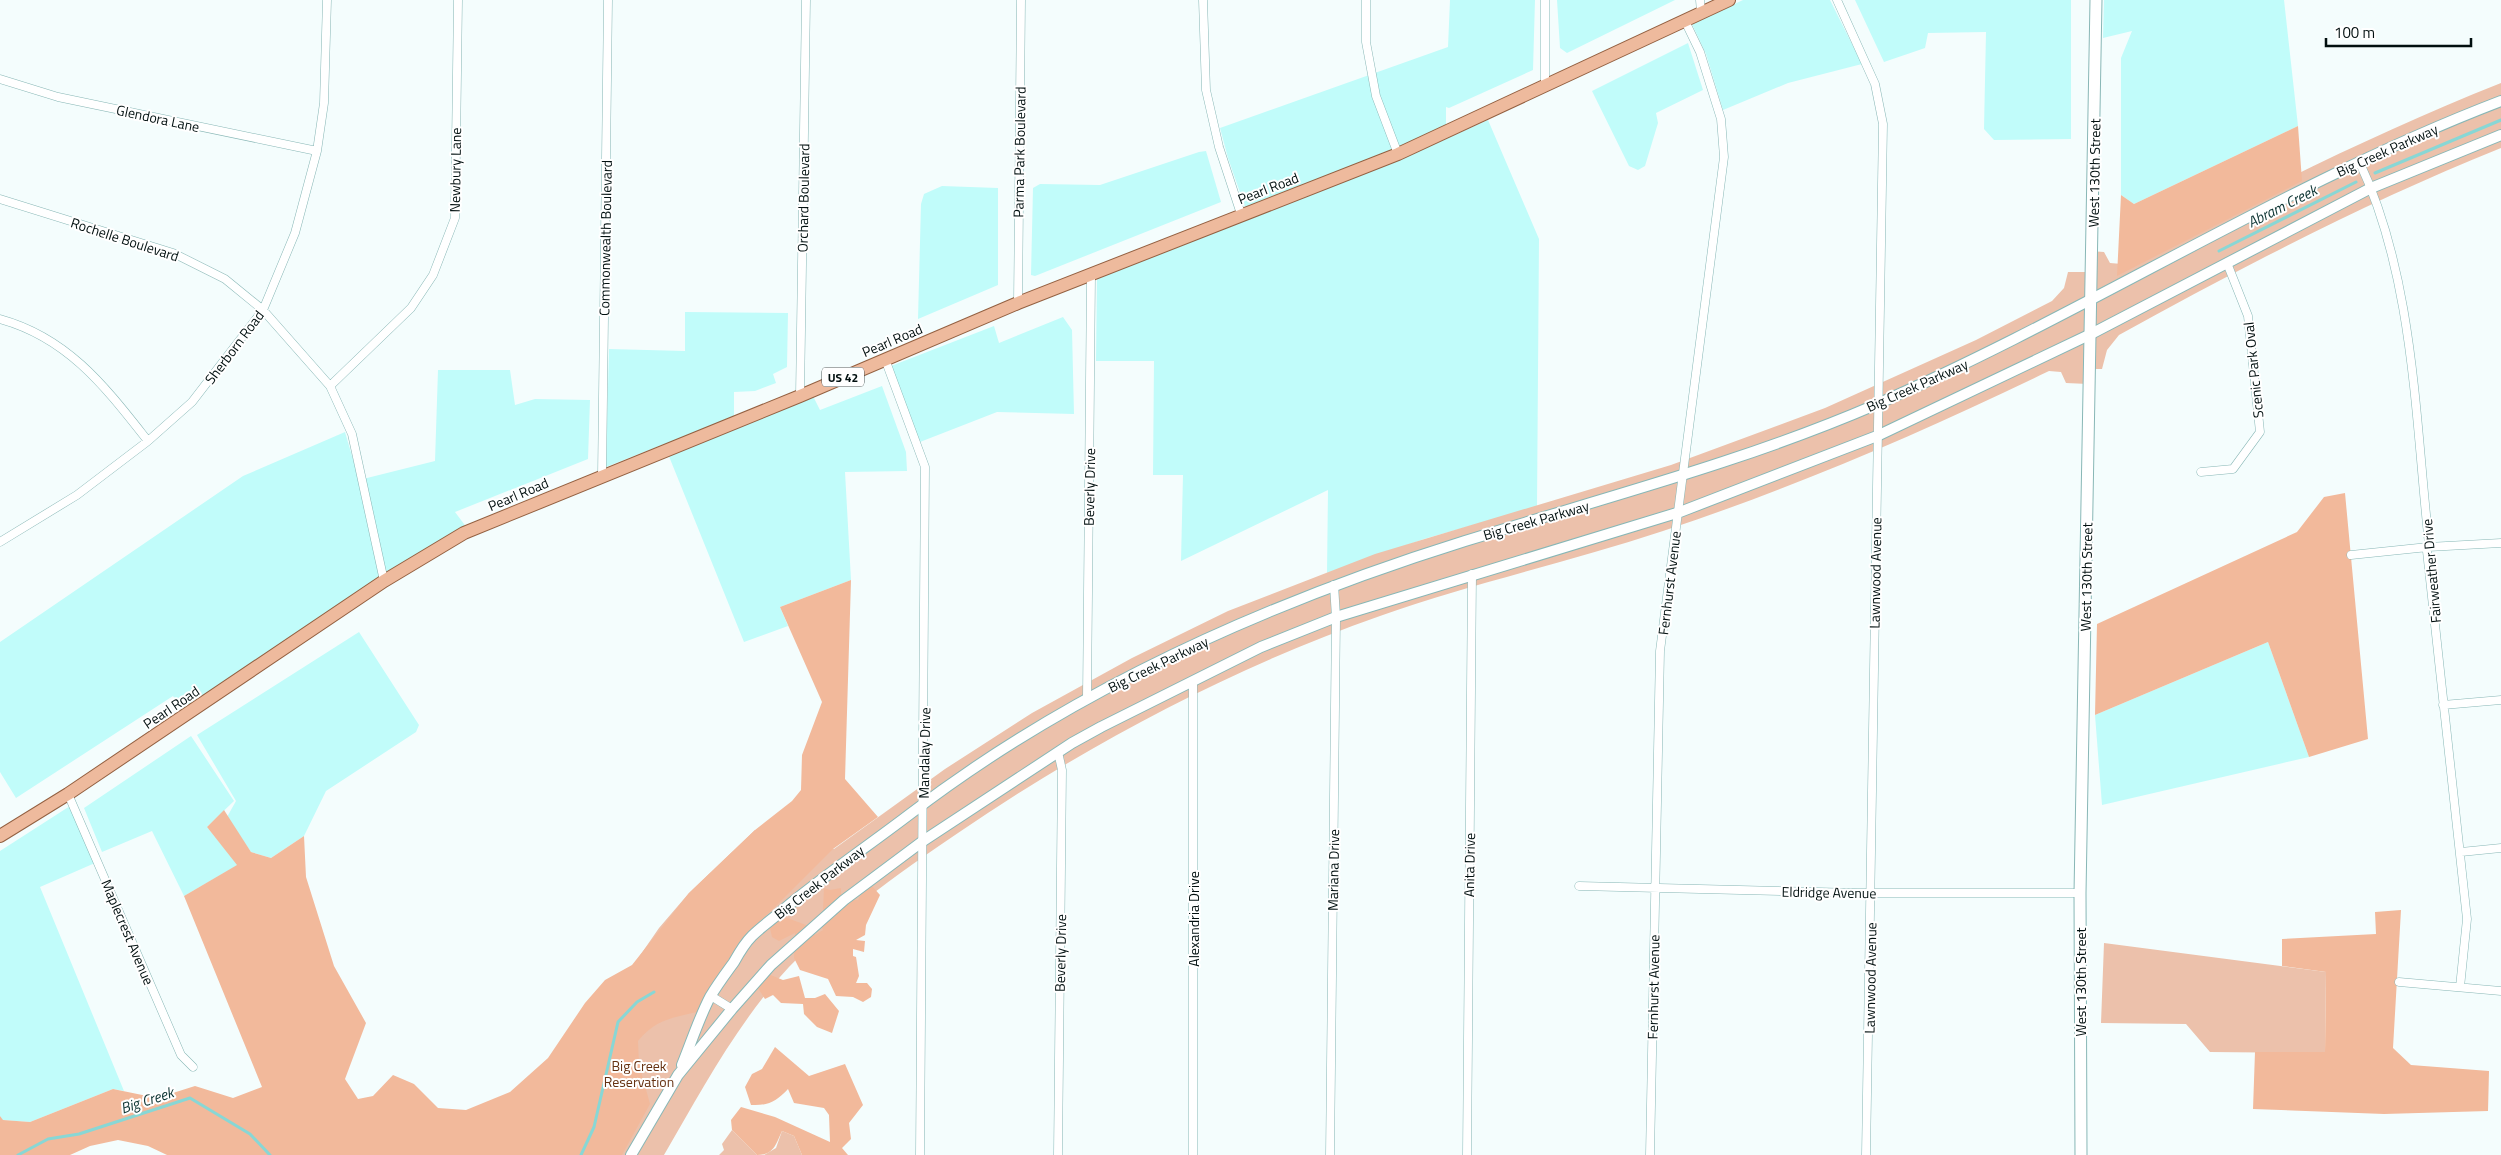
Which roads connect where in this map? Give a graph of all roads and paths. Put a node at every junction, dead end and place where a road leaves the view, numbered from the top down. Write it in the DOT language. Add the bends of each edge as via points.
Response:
graph roads {
  1 [pos="327,0"];
  2 [pos="458,0"];
  3 [pos="608,0"];
  4 [pos="806,0"];
  5 [pos="1021,0"];
  6 [pos="1203,0"];
  7 [pos="1366,0"];
  8 [pos="1545,0"];
  9 [pos="1729,0"];
  10 [pos="1838,0"];
  11 [pos="2096,0"];
  12 [pos="1700,6"];
  13 [pos="1684,21"];
  14 [pos="0,79"];
  15 [pos="1545,84"];
  16 [pos="2501,101"];
  17 [pos="2501,135"];
  18 [pos="317,150"];
  19 [pos="1398,154"];
  20 [pos="2359,161"];
  21 [pos="2371,188"];
  22 [pos="0,198"];
  23 [pos="1242,214"];
  24 [pos="2227,263"];
  25 [pos="1091,275"];
  26 [pos="2092,298"];
  27 [pos="1018,303"];
  28 [pos="263,310"];
  29 [pos="0,320"];
  30 [pos="2091,334"];
  31 [pos="885,359"];
  32 [pos="330,386"];
  33 [pos="800,396"];
  34 [pos="1878,404"];
  35 [pos="1877,436"];
  36 [pos="148,441"];
  37 [pos="2201,472"];
  38 [pos="1683,475"];
  39 [pos="602,476"];
  40 [pos="1680,512"];
  41 [pos="0,542"];
  42 [pos="2501,543"];
  43 [pos="2428,547"];
  44 [pos="2351,555"];
  45 [pos="1472,574"];
  46 [pos="384,581"];
  47 [pos="1334,585"];
  48 [pos="1336,617"];
  49 [pos="1193,682"];
  50 [pos="1088,700"];
  51 [pos="2501,700"];
  52 [pos="2443,705"];
  53 [pos="1058,752"];
  54 [pos="68,794"];
  55 [pos="923,803"];
  56 [pos="0,836"];
  57 [pos="923,841"];
  58 [pos="2501,848"];
  59 [pos="2461,852"];
  60 [pos="1579,886"];
  61 [pos="1654,890"];
  62 [pos="1872,893"];
  63 [pos="2080,893"];
  64 [pos="2400,982"];
  65 [pos="2460,987"];
  66 [pos="2501,991"];
  67 [pos="711,996"];
  68 [pos="732,1009"];
  69 [pos="193,1067"];
  70 [pos="678,1075"];
  71 [pos="631,1155"];
  72 [pos="920,1155"];
  73 [pos="1058,1155"];
  74 [pos="1194,1155"];
  75 [pos="1330,1155"];
  76 [pos="1467,1155"];
  77 [pos="1650,1155"];
  78 [pos="1866,1155"];
  79 [pos="2080,1155"];
  1 -- 18 [label="street, Sherborn Road" via="324,103"];
  2 -- 32 [label="street, Newbury Lane" via="455,218 432,275 411,308"];
  3 -- 39 [label="street, Commonwealth Boulevard"];
  4 -- 33 [label="street, Orchard Boulevard"];
  5 -- 27 [label="street, Parma Park Boulevard"];
  6 -- 23 [label="street" via="1206,90 1219,148"];
  7 -- 19 [label="street" via="1366,42 1376,96"];
  8 -- 15 [label="street"];
  9 -- 12 [label="main road, Pearl Road / US 42"];
  10 -- 34 [label="street, Lawnwood Avenue" via="1875,84 1883,124"];
  11 -- 26 [label="main road, West 130th Street"];
  12 -- 13 [label="main road, Pearl Road / US 42"];
  13 -- 15 [label="main road, Pearl Road / US 42"];
  13 -- 38 [label="street, Fernhurst Avenue" via="1700,52 1721,119 1724,157"];
  14 -- 18 [label="street, Glendora Lane" via="58,97"];
  15 -- 19 [label="main road, Pearl Road / US 42"];
  16 -- 20 [label="street, Big Creek Parkway"];
  17 -- 21 [label="street, Big Creek Parkway"];
  18 -- 28 [label="street, Sherborn Road" via="295,233"];
  19 -- 23 [label="main road, Pearl Road / US 42"];
  20 -- 21 [label="street, Fairweather Drive"];
  20 -- 26 [label="street, Big Creek Parkway"];
  21 -- 24 [label="street, Big Creek Parkway"];
  21 -- 43 [label="street, Fairweather Drive" via="2397,278 2407,335"];
  22 -- 28 [label="street, Rochelle Boulevard" via="174,253 225,278"];
  23 -- 25 [label="main road, Pearl Road / US 42"];
  24 -- 30 [label="street, Big Creek Parkway"];
  24 -- 37 [label="street, Scenic Park Oval" via="2248,316 2260,432 2233,469"];
  25 -- 27 [label="main road, Pearl Road / US 42"];
  25 -- 50 [label="street, Beverly Drive"];
  26 -- 30 [label="main road, West 130th Street"];
  26 -- 34 [label="street, Big Creek Parkway" via="1987,353"];
  27 -- 31 [label="main road, Pearl Road / US 42"];
  28 -- 32 [label="street, Rochelle Boulevard"];
  28 -- 36 [label="street, Sherborn Road" via="192,402"];
  29 -- 36 [label="street" via="23,326 74,358 100,380"];
  30 -- 35 [label="street, Big Creek Parkway"];
  30 -- 63 [label="main road, West 130th Street"];
  31 -- 33 [label="main road, Pearl Road / US 42"];
  31 -- 55 [label="street, Mandalay Drive" via="925,467"];
  32 -- 46 [label="street, Rochelle Boulevard" via="352,434"];
  33 -- 39 [label="main road, Pearl Road / US 42"];
  34 -- 35 [label="street, Lawnwood Avenue"];
  34 -- 38 [label="street, Big Creek Parkway" via="1780,444"];
  35 -- 40 [label="street, Big Creek Parkway"];
  35 -- 62 [label="street, Lawnwood Avenue"];
  36 -- 41 [label="street, Sherborn Road" via="77,495"];
  38 -- 40 [label="street, Fernhurst Avenue"];
  38 -- 47 [label="street, Big Creek Parkway" via="1466,540"];
  39 -- 46 [label="main road, Pearl Road / US 42" via="464,533"];
  40 -- 45 [label="street, Big Creek Parkway"];
  40 -- 61 [label="street, Fernhurst Avenue" via="1675,527 1660,651"];
  42 -- 43 [label="street"];
  43 -- 44 [label="street"];
  43 -- 52 [label="street, Fairweather Drive"];
  45 -- 48 [label="street, Big Creek Parkway"];
  45 -- 76 [label="street, Anita Drive"];
  46 -- 54 [label="main road, Pearl Road / US 42"];
  47 -- 48 [label="street, Mariana Drive"];
  47 -- 50 [label="street, Big Creek Parkway" via="1188,647"];
  48 -- 49 [label="street, Big Creek Parkway" via="1261,647"];
  48 -- 75 [label="street, Mariana Drive"];
  49 -- 53 [label="street, Big Creek Parkway"];
  49 -- 74 [label="street, Alexandria Drive"];
  50 -- 55 [label="street, Big Creek Parkway" via="1050,720"];
  51 -- 52 [label="street"];
  52 -- 59 [label="street, Fairweather Drive"];
  53 -- 57 [label="street, Big Creek Parkway"];
  53 -- 73 [label="street, Beverly Drive" via="1062,770"];
  54 -- 56 [label="main road, Pearl Road / US 42"];
  54 -- 69 [label="street, Maplecrest Avenue" via="181,1055"];
  55 -- 57 [label="street, Mandalay Drive"];
  55 -- 67 [label="street, Big Creek Parkway" via="828,872 749,938"];
  57 -- 68 [label="street, Big Creek Parkway" via="844,900 771,965"];
  57 -- 72 [label="street, Mandalay Drive"];
  58 -- 59 [label="street"];
  59 -- 65 [label="street, Fairweather Drive" via="2467,919"];
  60 -- 61 [label="street, Eldridge Avenue"];
  61 -- 62 [label="street, Eldridge Avenue"];
  61 -- 77 [label="street, Fernhurst Avenue"];
  62 -- 63 [label="street, Eldridge Avenue"];
  62 -- 78 [label="street, Lawnwood Avenue"];
  63 -- 79 [label="main road, West 130th Street"];
  64 -- 65 [label="street"];
  65 -- 66 [label="street"];
  67 -- 68 [label="street"];
  67 -- 70 [label="street, Big Creek Parkway"];
  68 -- 70 [label="street, Big Creek Parkway"];
  70 -- 71 [label="street, Big Creek Parkway"];
}
